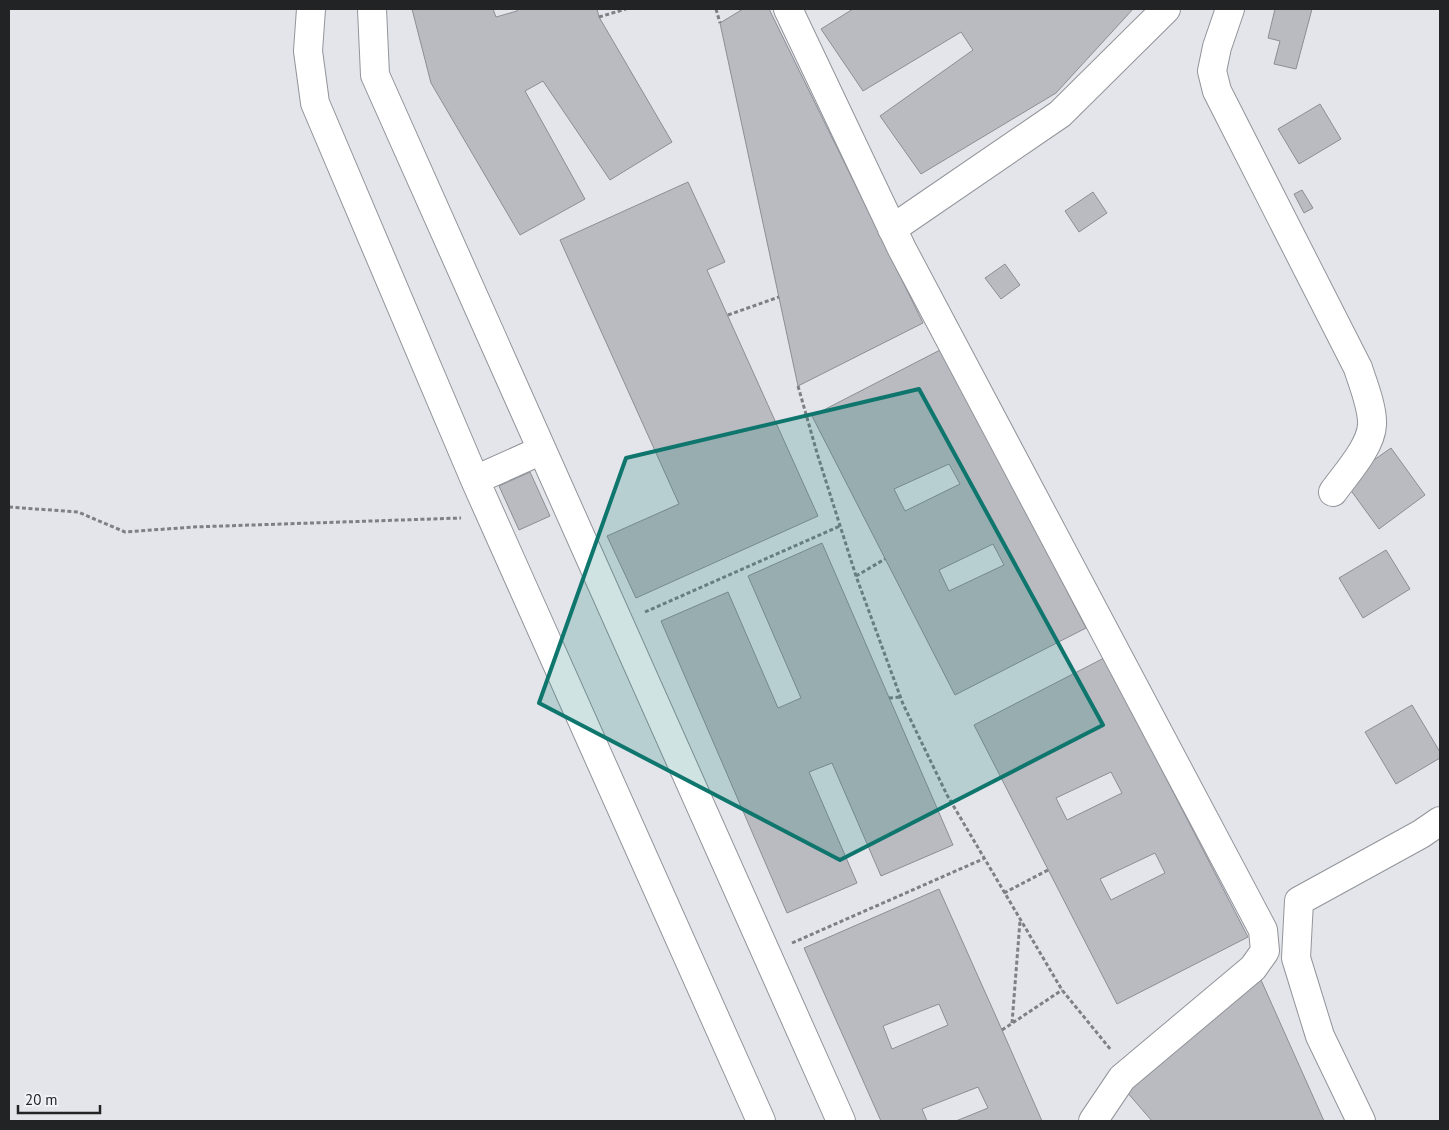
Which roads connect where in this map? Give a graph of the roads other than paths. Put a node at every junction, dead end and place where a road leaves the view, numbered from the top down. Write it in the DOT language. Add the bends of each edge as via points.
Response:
graph roads {
  1 [pos="311,9"];
  2 [pos="372,9"];
  3 [pos="788,9"];
  4 [pos="1166,9"];
  5 [pos="1230,9"];
  6 [pos="892,229"];
  7 [pos="542,450"];
  8 [pos="475,480"];
  9 [pos="1333,492"];
  10 [pos="1440,821"];
  11 [pos="761,1121"];
  12 [pos="841,1121"];
  13 [pos="1093,1121"];
  14 [pos="1361,1121"];
  1 -- 8 [label="street" via="308,51 314,103"];
  2 -- 7 [label="street" via="375,75"];
  3 -- 6 [label="street"];
  4 -- 6 [label="street" via="1060,114"];
  5 -- 9 [label="street" via="1212,71 1217,90 1358,368 1368,401 1372,426 1364,450"];
  6 -- 13 [label="street" via="1263,930 1265,951 1253,968 1122,1078"];
  7 -- 8 [label="street"];
  7 -- 12 [label="street"];
  8 -- 11 [label="street"];
  10 -- 14 [label="street" via="1299,901 1296,958 1320,1036"];
}
